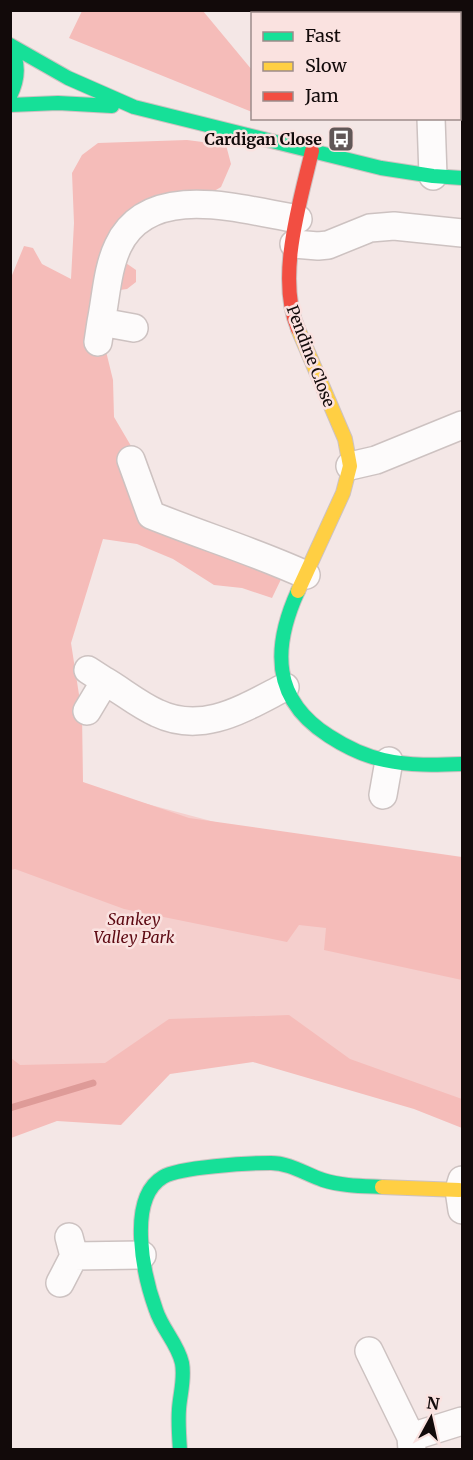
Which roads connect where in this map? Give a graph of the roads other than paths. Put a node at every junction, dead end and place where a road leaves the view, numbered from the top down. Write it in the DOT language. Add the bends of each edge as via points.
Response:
graph roads {
  1 [pos="10,45"];
  2 [pos="10,96"];
  3 [pos="10,105"];
  4 [pos="134,107"];
  5 [pos="431,120"];
  6 [pos="312,151"];
  7 [pos="433,176"];
  8 [pos="462,178"];
  9 [pos="296,231"];
  10 [pos="462,233"];
  11 [pos="134,328"];
  12 [pos="462,425"];
  13 [pos="131,460"];
  14 [pos="350,466"];
  15 [pos="306,574"];
  16 [pos="285,687"];
  17 [pos="87,711"];
  18 [pos="389,761"];
  19 [pos="462,764"];
  20 [pos="383,795"];
  21 [pos="461,1193"];
  22 [pos="142,1255"];
  23 [pos="60,1283"];
  24 [pos="369,1351"];
  25 [pos="462,1421"];
  26 [pos="411,1443"];
  27 [pos="180,1449"];
  1 -- 2 [label="street" via="19,70"];
  1 -- 4 [label="street" via="58,73"];
  3 -- 4 [label="street"];
  4 -- 6 [label="street"];
  5 -- 7 [label="street"];
  6 -- 7 [label="street"];
  6 -- 9 [label="street, Pendine Close"];
  7 -- 8 [label="street"];
  9 -- 10 [label="street" via="318,246 370,228 393,226"];
  9 -- 11 [label="street" via="199,204 168,206 153,212 140,220 119,244 112,262 100,332"];
  9 -- 14 [label="street, Pendine Close" via="288,300 345,439"];
  12 -- 14 [label="street" via="376,460"];
  13 -- 15 [label="street" via="152,515"];
  14 -- 15 [label="street, Pendine Close" via="343,493"];
  15 -- 16 [label="street, Pendine Close" via="282,633"];
  16 -- 17 [label="street" via="229,715 192,722 157,713 97,675"];
  16 -- 18 [label="street, Pendine Close" via="304,718 321,732"];
  18 -- 19 [label="street, Pendine Close"];
  18 -- 20 [label="street"];
  21 -- 22 [label="street" via="345,1185 273,1163 176,1171 165,1175 150,1190 143,1211"];
  22 -- 23 [label="street" via="71,1247"];
  22 -- 27 [label="street" via="158,1317 175,1344 182,1365"];
  24 -- 26 [label="street"];
  25 -- 26 [label="street"];
}
